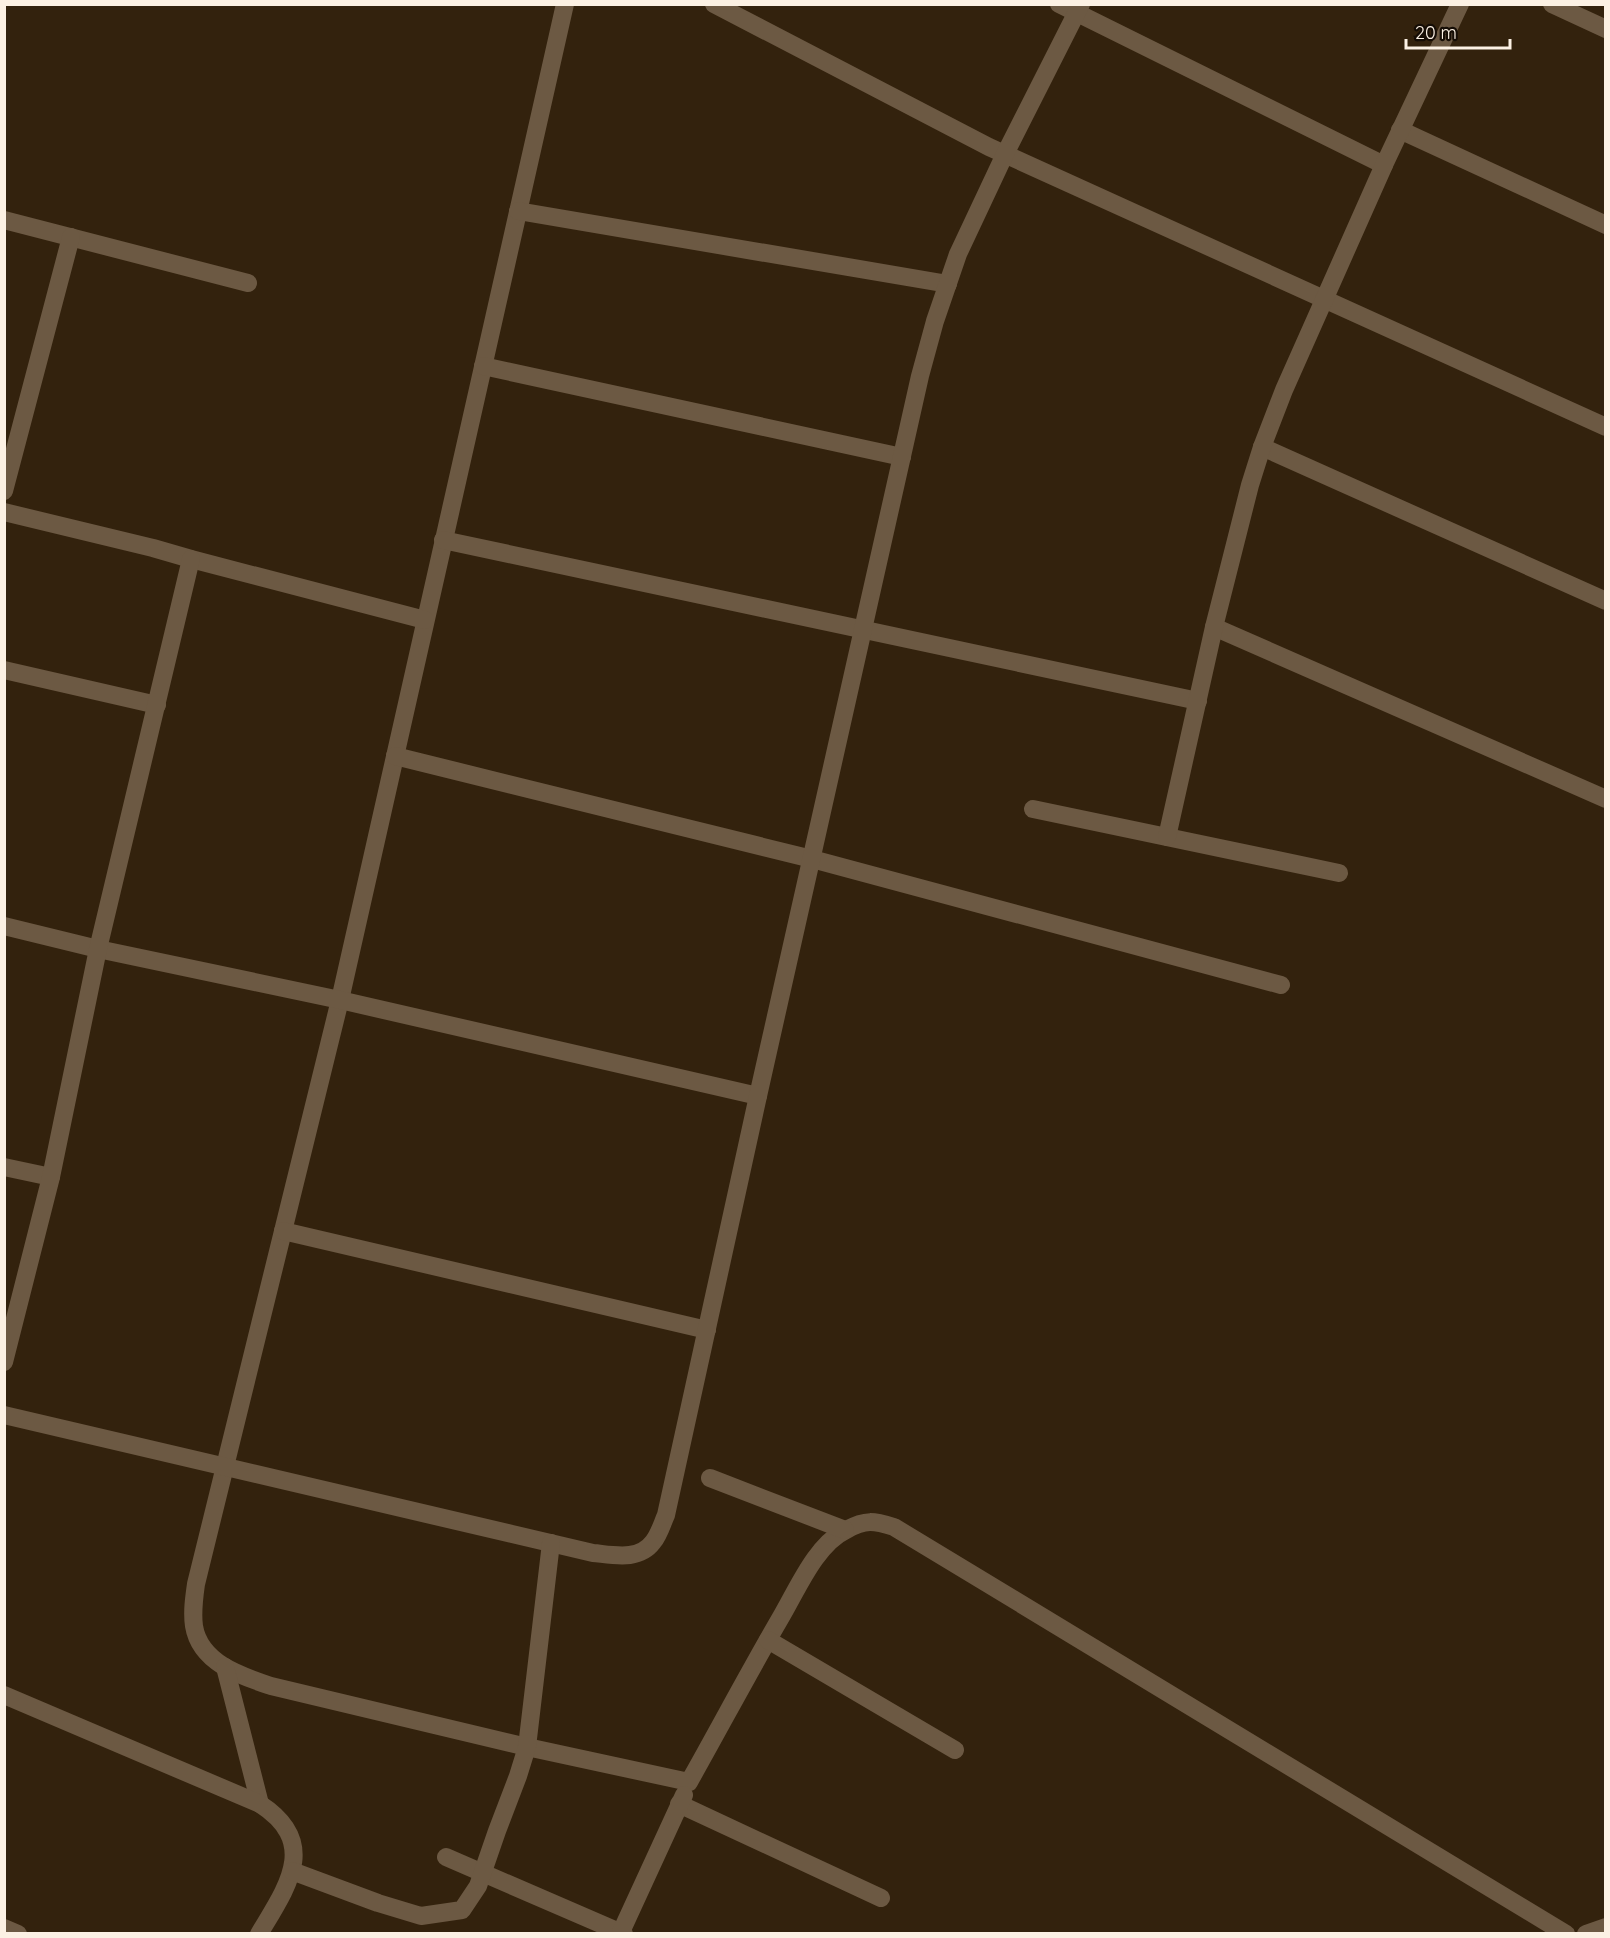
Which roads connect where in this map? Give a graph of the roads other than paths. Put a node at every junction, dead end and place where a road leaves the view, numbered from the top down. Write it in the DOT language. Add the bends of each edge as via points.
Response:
graph roads {
  1 [pos="565,4"];
  2 [pos="714,4"];
  3 [pos="1059,4"];
  4 [pos="1460,4"];
  5 [pos="1552,4"];
  6 [pos="1079,9"];
  7 [pos="1605,29"];
  8 [pos="1400,130"];
  9 [pos="1005,154"];
  10 [pos="1384,165"];
  11 [pos="518,211"];
  12 [pos="4,220"];
  13 [pos="1605,225"];
  14 [pos="71,237"];
  15 [pos="248,283"];
  16 [pos="948,284"];
  17 [pos="1325,300"];
  18 [pos="483,366"];
  19 [pos="1605,427"];
  20 [pos="1262,447"];
  21 [pos="902,457"];
  22 [pos="4,491"];
  23 [pos="4,512"];
  24 [pos="443,540"];
  25 [pos="191,560"];
  26 [pos="1605,601"];
  27 [pos="425,620"];
  28 [pos="1214,627"];
  29 [pos="864,628"];
  30 [pos="4,670"];
  31 [pos="1198,700"];
  32 [pos="157,705"];
  33 [pos="395,756"];
  34 [pos="1605,799"];
  35 [pos="1033,808"];
  36 [pos="1167,837"];
  37 [pos="812,859"];
  38 [pos="1339,873"];
  39 [pos="4,926"];
  40 [pos="98,949"];
  41 [pos="1281,985"];
  42 [pos="339,1000"];
  43 [pos="758,1096"];
  44 [pos="4,1167"];
  45 [pos="51,1177"];
  46 [pos="283,1231"];
  47 [pos="707,1330"];
  48 [pos="4,1362"];
  49 [pos="4,1415"];
  50 [pos="226,1468"];
  51 [pos="710,1478"];
  52 [pos="845,1530"];
  53 [pos="551,1543"];
  54 [pos="768,1640"];
  55 [pos="225,1667"];
  56 [pos="4,1695"];
  57 [pos="527,1747"];
  58 [pos="955,1750"];
  59 [pos="689,1782"];
  60 [pos="260,1804"];
  61 [pos="680,1804"];
  62 [pos="446,1857"];
  63 [pos="292,1871"];
  64 [pos="482,1872"];
  65 [pos="881,1898"];
  66 [pos="1605,1927"];
  67 [pos="4,1928"];
  68 [pos="623,1933"];
  69 [pos="18,1934"];
  70 [pos="259,1934"];
  71 [pos="1566,1934"];
  72 [pos="1586,1934"];
  1 -- 11 [label="street"];
  2 -- 9 [label="street"];
  3 -- 6 [label="street"];
  4 -- 8 [label="street"];
  5 -- 7 [label="street"];
  6 -- 9 [label="street"];
  6 -- 10 [label="street"];
  8 -- 10 [label="street"];
  8 -- 13 [label="street"];
  9 -- 16 [label="street"];
  9 -- 17 [label="street"];
  10 -- 17 [label="street"];
  11 -- 16 [label="street"];
  11 -- 18 [label="street"];
  12 -- 14 [label="street"];
  14 -- 15 [label="street"];
  14 -- 22 [label="street"];
  16 -- 21 [label="street" via="923,365"];
  17 -- 19 [label="street"];
  17 -- 20 [label="street"];
  18 -- 21 [label="street"];
  18 -- 24 [label="street"];
  20 -- 26 [label="street"];
  20 -- 28 [label="street"];
  21 -- 29 [label="street"];
  23 -- 25 [label="street"];
  24 -- 27 [label="street"];
  24 -- 29 [label="street"];
  25 -- 27 [label="street"];
  25 -- 32 [label="street"];
  27 -- 33 [label="street"];
  28 -- 31 [label="street"];
  28 -- 34 [label="street"];
  29 -- 31 [label="street"];
  29 -- 37 [label="street"];
  30 -- 32 [label="street"];
  31 -- 36 [label="street"];
  32 -- 40 [label="street"];
  33 -- 37 [label="street"];
  33 -- 42 [label="street"];
  35 -- 36 [label="street"];
  36 -- 38 [label="street"];
  37 -- 41 [label="street"];
  37 -- 43 [label="street"];
  39 -- 40 [label="street"];
  40 -- 42 [label="street"];
  40 -- 45 [label="street"];
  42 -- 43 [label="street"];
  42 -- 46 [label="street"];
  43 -- 47 [label="street"];
  44 -- 45 [label="street"];
  45 -- 48 [label="street"];
  46 -- 47 [label="street"];
  46 -- 50 [label="street"];
  47 -- 53 [label="street" via="666,1515 653,1542 645,1550 623,1556"];
  49 -- 50 [label="street"];
  50 -- 53 [label="street"];
  50 -- 55 [label="street" via="193,1610 194,1629 201,1644"];
  51 -- 52 [label="street"];
  52 -- 54 [label="street" via="824,1548 808,1570"];
  52 -- 71 [label="street" via="871,1521 894,1527"];
  53 -- 57 [label="street"];
  54 -- 58 [label="street"];
  54 -- 59 [label="street"];
  55 -- 57 [label="street" via="272,1686"];
  55 -- 60 [label="street"];
  56 -- 60 [label="street"];
  57 -- 59 [label="street"];
  57 -- 64 [label="street"];
  59 -- 61 [label="street"];
  60 -- 63 [label="street" via="274,1813 290,1834"];
  61 -- 65 [label="street"];
  61 -- 68 [label="street"];
  62 -- 64 [label="street"];
  63 -- 64 [label="street" via="421,1916 462,1910"];
  63 -- 70 [label="street" via="285,1892"];
  64 -- 68 [label="street"];
  66 -- 72 [label="street"];
  67 -- 69 [label="street"];
}
